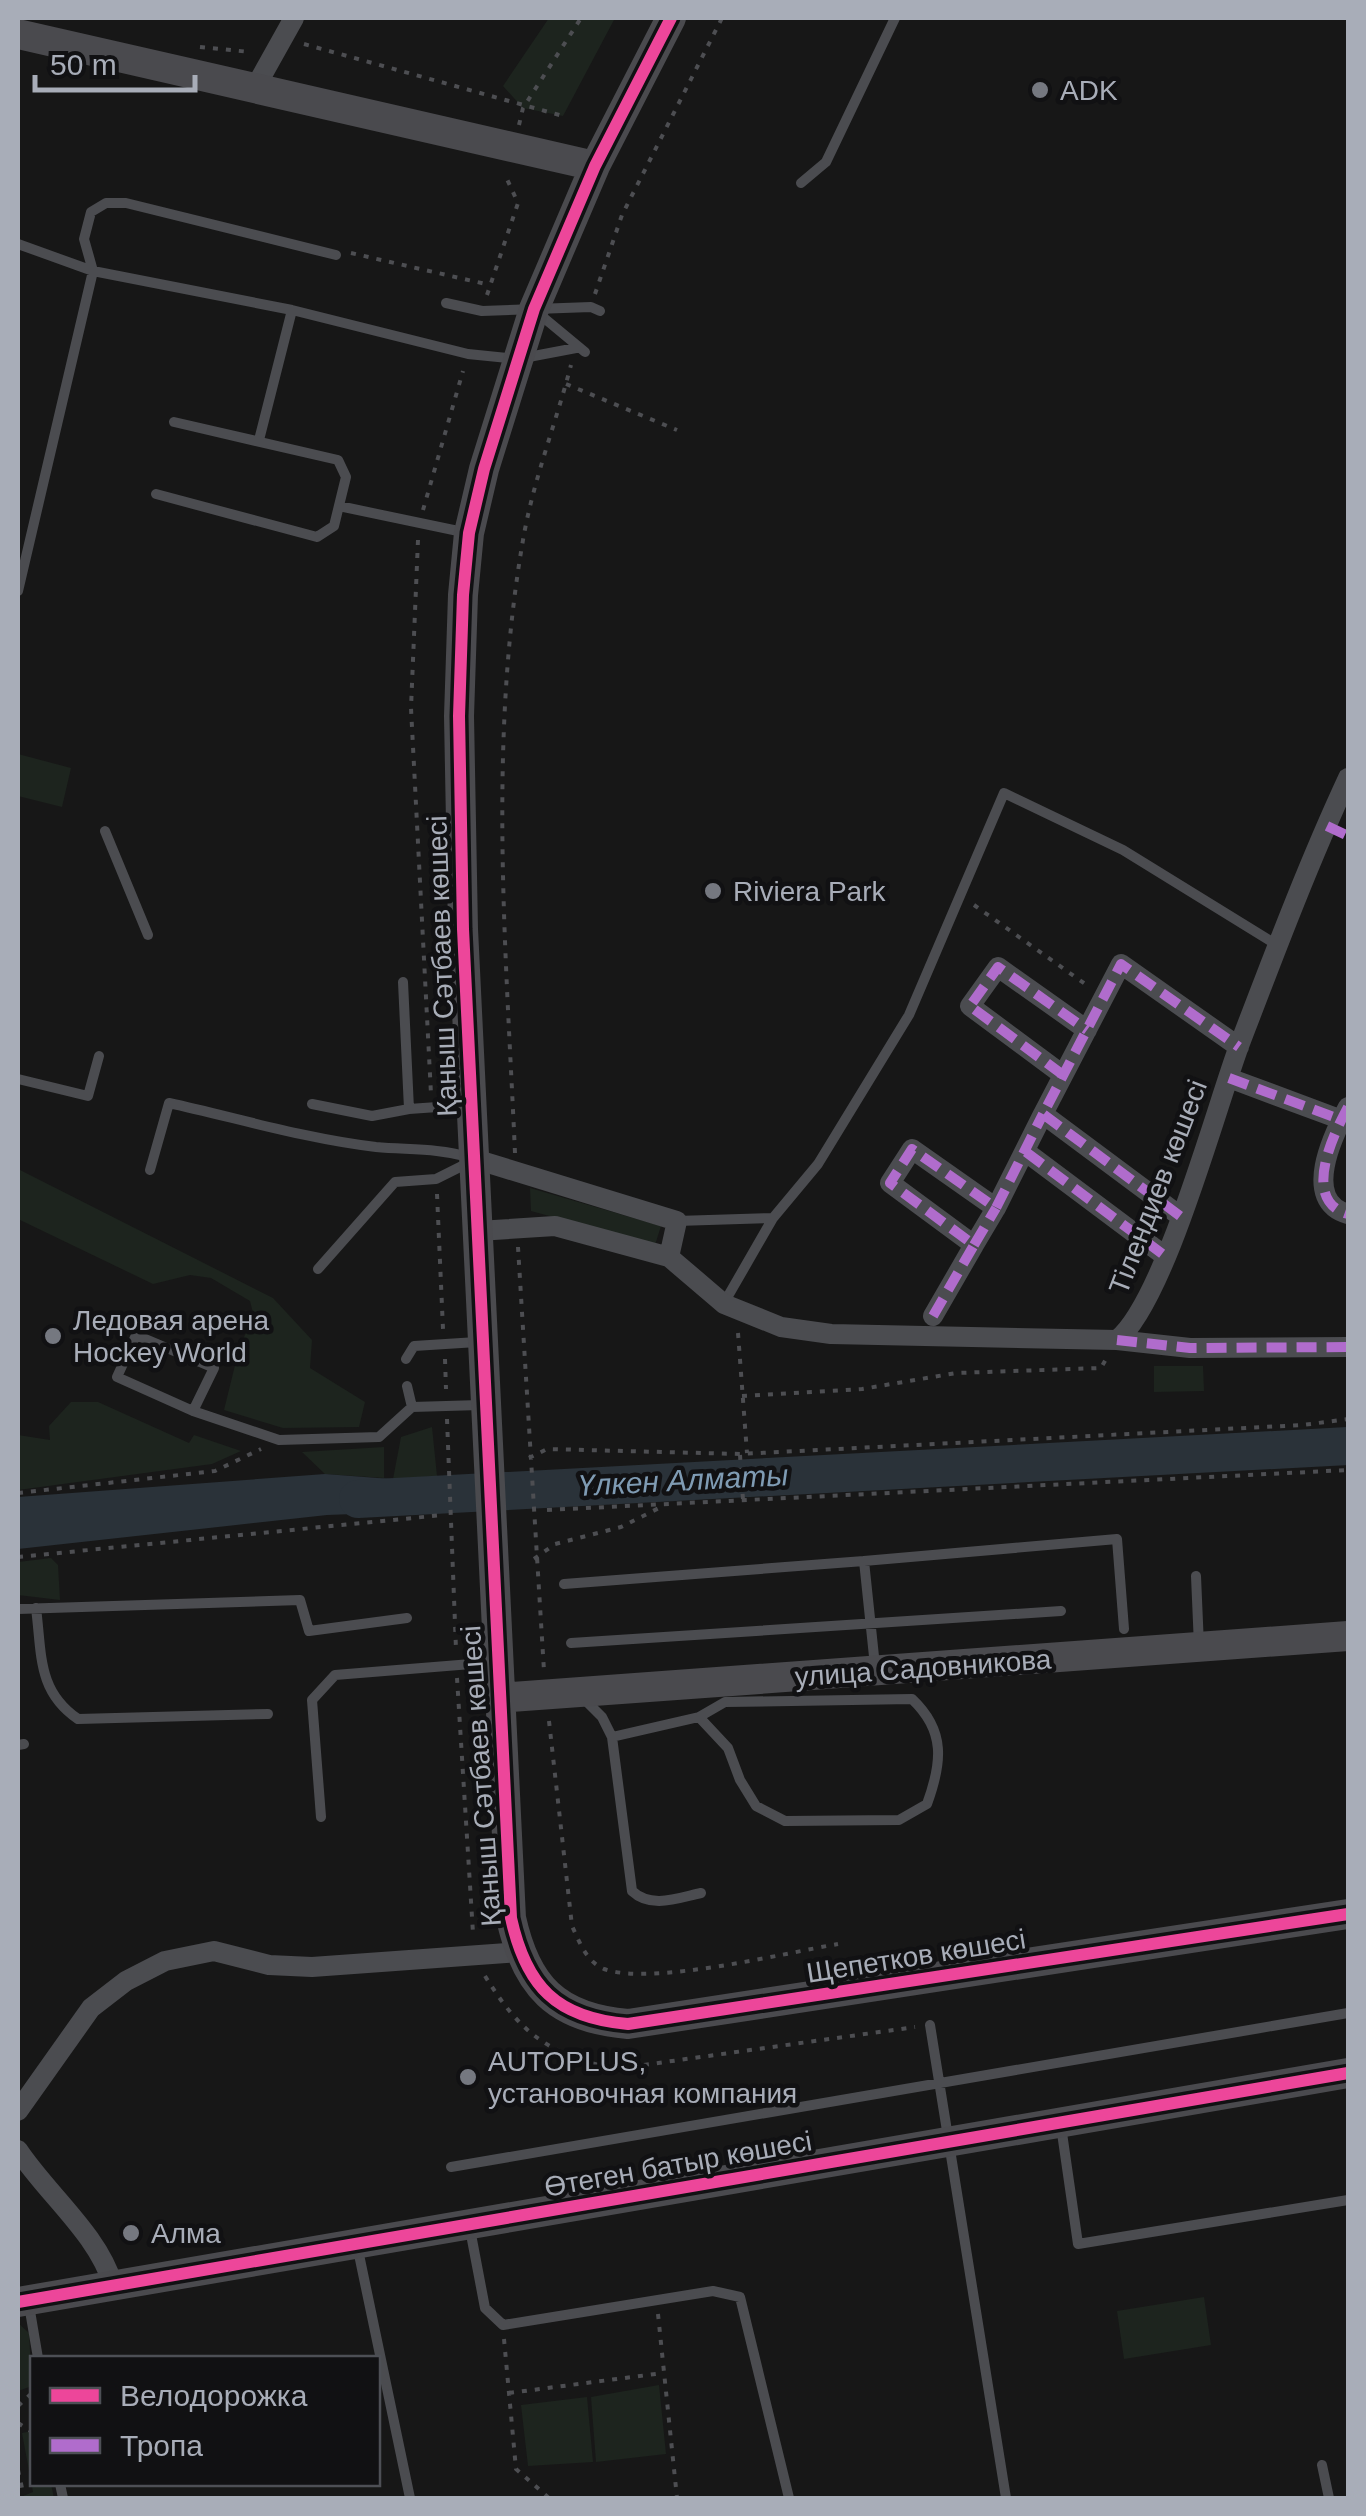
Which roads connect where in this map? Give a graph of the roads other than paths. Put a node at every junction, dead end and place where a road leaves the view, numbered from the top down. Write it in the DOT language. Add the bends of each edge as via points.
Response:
graph roads {
  1 [pos="294,18"];
  2 [pos="672,18"];
  3 [pos="895,18"];
  4 [pos="18,34"];
  5 [pos="256,86"];
  6 [pos="595,166"];
  7 [pos="801,183"];
  8 [pos="18,244"];
  9 [pos="336,254"];
  10 [pos="93,271"];
  11 [pos="446,303"];
  12 [pos="534,309"];
  13 [pos="596,309"];
  14 [pos="292,310"];
  15 [pos="518,359"];
  16 [pos="174,422"];
  17 [pos="260,440"];
  18 [pos="156,494"];
  19 [pos="339,506"];
  20 [pos="469,533"];
  21 [pos="18,591"];
  22 [pos="1348,778"];
  23 [pos="1328,826"];
  24 [pos="105,831"];
  25 [pos="1348,836"];
  26 [pos="148,935"];
  27 [pos="1279,947"];
  28 [pos="403,982"];
  29 [pos="1087,1030"];
  30 [pos="1239,1046"];
  31 [pos="99,1056"];
  32 [pos="1063,1075"];
  33 [pos="1228,1078"];
  34 [pos="18,1079"];
  35 [pos="312,1104"];
  36 [pos="472,1105"];
  37 [pos="409,1109"];
  38 [pos="1345,1113"];
  39 [pos="1043,1114"];
  40 [pos="1026,1152"];
  41 [pos="475,1159"];
  42 [pos="150,1170"];
  43 [pos="996,1208"];
  44 [pos="1348,1214"];
  45 [pos="1180,1216"];
  46 [pos="773,1218"];
  47 [pos="677,1222"];
  48 [pos="478,1231"];
  49 [pos="974,1245"];
  50 [pos="1165,1256"];
  51 [pos="670,1257"];
  52 [pos="318,1270"];
  53 [pos="730,1307"];
  54 [pos="933,1316"];
  55 [pos="1116,1340"];
  56 [pos="484,1342"];
  57 [pos="1348,1347"];
  58 [pos="406,1359"];
  59 [pos="407,1386"];
  60 [pos="486,1405"];
  61 [pos="412,1407"];
  62 [pos="193,1411"];
  63 [pos="864,1561"];
  64 [pos="1196,1576"];
  65 [pos="564,1584"];
  66 [pos="36,1608"];
  67 [pos="18,1609"];
  68 [pos="1062,1611"];
  69 [pos="407,1618"];
  70 [pos="870,1625"];
  71 [pos="1124,1629"];
  72 [pos="1348,1636"];
  73 [pos="571,1643"];
  74 [pos="1200,1646"];
  75 [pos="497,1662"];
  76 [pos="875,1672"];
  77 [pos="579,1694"];
  78 [pos="498,1698"];
  79 [pos="268,1714"];
  80 [pos="698,1717"];
  81 [pos="612,1736"];
  82 [pos="321,1818"];
  83 [pos="701,1894"];
  84 [pos="1348,1914"];
  85 [pos="519,1952"];
  86 [pos="1348,2013"];
  87 [pos="930,2024"];
  88 [pos="1348,2073"];
  89 [pos="940,2083"];
  90 [pos="18,2112"];
  91 [pos="1060,2124"];
  92 [pos="949,2143"];
  93 [pos="18,2150"];
  94 [pos="451,2167"];
  95 [pos="1348,2200"];
  96 [pos="470,2225"];
  97 [pos="357,2244"];
  98 [pos="113,2285"];
  99 [pos="21,2298"];
  100 [pos="37,2356"];
  101 [pos="1322,2465"];
  102 [pos="410,2498"];
  103 [pos="789,2498"];
  104 [pos="1006,2498"];
  105 [pos="1329,2498"];
  1 -- 5 [label="street"];
  2 -- 6 [label="main road, Қаныш Сәтбаев көшесі"];
  3 -- 7 [label="lane" via="826,162"];
  4 -- 5 [label="main road"];
  5 -- 6 [label="main road"];
  6 -- 12 [label="main road, Қаныш Сәтбаев көшесі"];
  8 -- 10 [label="lane"];
  9 -- 10 [label="lane" via="126,203 106,204 91,212 84,239"];
  10 -- 14 [label="lane"];
  10 -- 21 [label="lane"];
  11 -- 12 [label="lane" via="482,311"];
  12 -- 13 [label="lane"];
  12 -- 15 [label="main road, Қаныш Сәтбаев көшесі"];
  12 -- 15 [label="lane" via="580,350"];
  14 -- 15 [label="lane" via="468,354"];
  14 -- 17 [label="lane"];
  15 -- 20 [label="main road, Қаныш Сәтбаев көшесі"];
  16 -- 17 [label="lane"];
  17 -- 19 [label="lane" via="338,460 346,476"];
  18 -- 19 [label="lane" via="317,536 334,526"];
  19 -- 20 [label="lane"];
  20 -- 36 [label="main road, Қаныш Сәтбаев көшесі" via="459,716"];
  22 -- 23 [label="street, Тілендиев көшесі"];
  23 -- 25 [label="street"];
  23 -- 27 [label="street, Тілендиев көшесі"];
  24 -- 26 [label="lane"];
  27 -- 30 [label="street, Тілендиев көшесі"];
  27 -- 46 [label="lane" via="1123,850 1004,792 909,1015 818,1164"];
  28 -- 37 [label="lane"];
  29 -- 30 [label="street" via="1121,964"];
  29 -- 32 [label="street"];
  29 -- 32 [label="street" via="998,967 970,1006"];
  30 -- 33 [label="street, Тілендиев көшесі"];
  31 -- 34 [label="lane" via="88,1096"];
  32 -- 39 [label="street"];
  33 -- 38 [label="street"];
  33 -- 45 [label="street, Тілендиев көшесі"];
  35 -- 37 [label="lane" via="372,1116"];
  36 -- 37 [label="lane"];
  36 -- 41 [label="main road, Қаныш Сәтбаев көшесі"];
  38 -- 44 [label="street" via="1330,1143 1324,1192"];
  39 -- 40 [label="street"];
  39 -- 45 [label="street"];
  40 -- 43 [label="street"];
  40 -- 50 [label="street"];
  41 -- 42 [label="lane" via="435,1147 378,1147 314,1136 169,1102"];
  41 -- 47 [label="street"];
  41 -- 48 [label="main road, Қаныш Сәтбаев көшесі"];
  41 -- 52 [label="lane" via="436,1179 395,1182"];
  43 -- 49 [label="street"];
  43 -- 49 [label="street" via="912,1149 890,1183"];
  45 -- 50 [label="street, Тілендиев көшесі"];
  46 -- 47 [label="lane"];
  46 -- 53 [label="lane"];
  47 -- 51 [label="street"];
  48 -- 51 [label="street" via="555,1226"];
  48 -- 56 [label="main road, Қаныш Сәтбаев көшесі"];
  49 -- 54 [label="street"];
  50 -- 55 [label="street, Тілендиев көшесі" via="1138,1315"];
  51 -- 53 [label="street"];
  53 -- 55 [label="street" via="781,1327 831,1334"];
  55 -- 57 [label="street" via="1190,1348"];
  56 -- 58 [label="lane" via="414,1346"];
  56 -- 60 [label="main road, Қаныш Сәтбаев көшесі"];
  59 -- 61 [label="lane"];
  60 -- 61 [label="lane"];
  60 -- 75 [label="main road, Қаныш Сәтбаев көшесі"];
  61 -- 62 [label="lane" via="380,1437 278,1440"];
  62 -- 62 [label="lane" via="116,1376 136,1335 214,1368"];
  63 -- 65 [label="lane"];
  63 -- 70 [label="lane"];
  63 -- 71 [label="lane" via="1117,1540"];
  64 -- 74 [label="lane"];
  66 -- 67 [label="lane"];
  66 -- 69 [label="lane" via="300,1600 309,1631"];
  66 -- 79 [label="lane" via="48,1690 78,1719"];
  68 -- 70 [label="lane"];
  70 -- 73 [label="lane"];
  70 -- 76 [label="lane"];
  72 -- 74 [label="main road, улица Садовникова"];
  74 -- 76 [label="main road, улица Садовникова"];
  75 -- 78 [label="main road, Қаныш Сәтбаев көшесі"];
  75 -- 82 [label="lane" via="334,1675 312,1700"];
  76 -- 77 [label="main road, улица Садовникова"];
  77 -- 78 [label="main road, улица Садовникова"];
  77 -- 81 [label="lane"];
  78 -- 85 [label="main road, Қаныш Сәтбаев көшесі" via="511,1918"];
  80 -- 80 [label="lane" via="725,1702 912,1699 940,1741 938,1774 927,1804 898,1820 785,1821 756,1806 723,1740"];
  80 -- 81 [label="lane"];
  81 -- 83 [label="lane" via="632,1891 653,1902"];
  84 -- 85 [label="main road, Щепетков көшесі" via="628,2024 578,2015 555,2002"];
  85 -- 90 [label="street" via="312,1967 269,1966 214,1951 165,1962 91,2008"];
  86 -- 89 [label="lane"];
  87 -- 89 [label="lane"];
  88 -- 91 [label="main road, Өтеген батыр көшесі"];
  89 -- 92 [label="lane"];
  89 -- 94 [label="lane"];
  91 -- 92 [label="main road, Өтеген батыр көшесі"];
  91 -- 95 [label="lane" via="1078,2244"];
  92 -- 96 [label="main road, Өтеген батыр көшесі"];
  92 -- 104 [label="lane"];
  93 -- 98 [label="street" via="106,2260"];
  96 -- 97 [label="main road, Өтеген батыр көшесі"];
  96 -- 103 [label="lane" via="485,2308 502,2325 713,2291 740,2296"];
  97 -- 98 [label="main road, Өтеген батыр көшесі"];
  97 -- 102 [label="lane"];
  98 -- 99 [label="main road, Өтеген батыр көшесі"];
  99 -- 100 [label="lane"];
  101 -- 105 [label="lane"];
}
